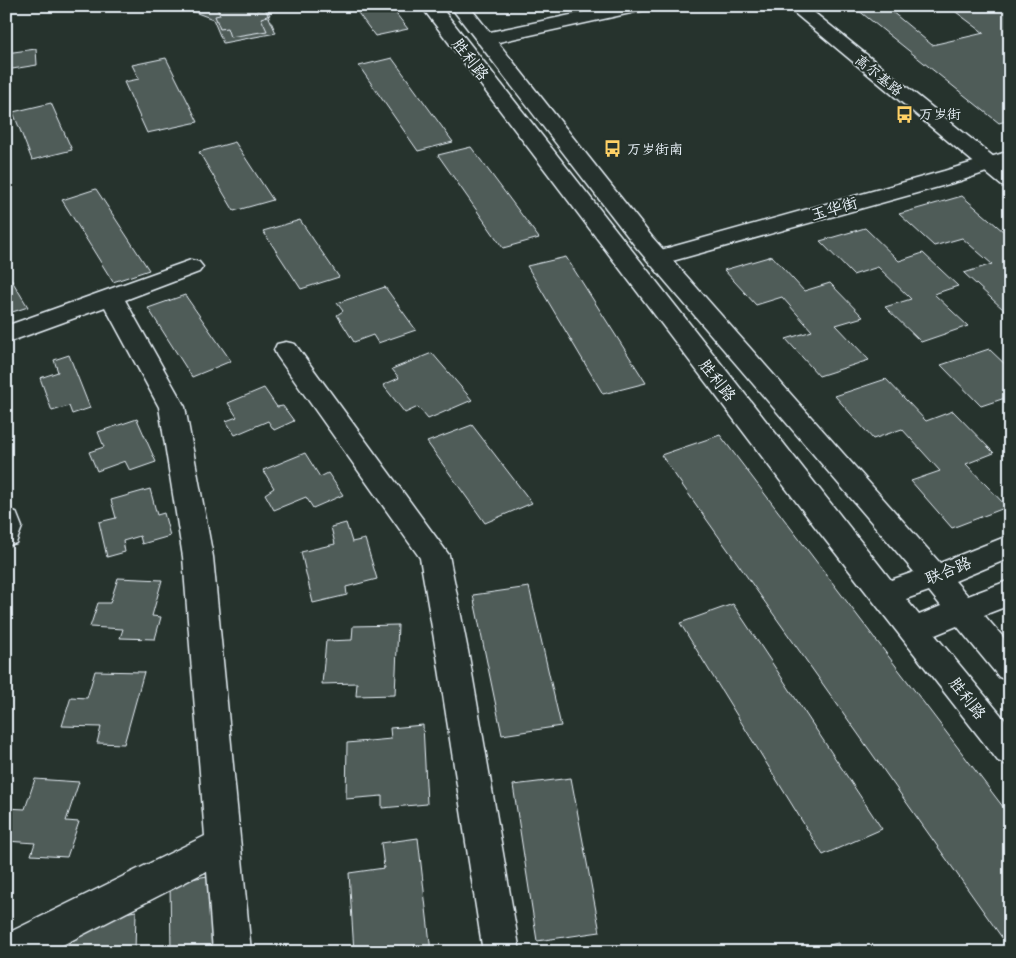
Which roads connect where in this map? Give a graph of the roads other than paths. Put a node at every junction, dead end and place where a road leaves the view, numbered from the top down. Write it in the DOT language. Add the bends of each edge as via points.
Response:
graph roads {
  1 [pos="430,6"];
  2 [pos="459,6"];
  3 [pos="640,6"];
  4 [pos="795,6"];
  5 [pos="485,39"];
  6 [pos="999,160"];
  7 [pos="1010,181"];
  8 [pos="658,258"];
  9 [pos="191,267"];
  10 [pos="111,296"];
  11 [pos="6,335"];
  12 [pos="286,350"];
  13 [pos="6,520"];
  14 [pos="6,535"];
  15 [pos="1010,546"];
  16 [pos="935,577"];
  17 [pos="1010,592"];
  18 [pos="885,594"];
  19 [pos="963,611"];
  20 [pos="914,630"];
  21 [pos="1010,668"];
  22 [pos="1010,750"];
  23 [pos="223,846"];
  24 [pos="10,952"];
  25 [pos="232,952"];
  26 [pos="502,952"];
  1 -- 18 [label="main road, 胜利路"];
  2 -- 5 [label="main road, 胜利路"];
  3 -- 5 [label="main road"];
  4 -- 6 [label="main road, 高尔基路"];
  5 -- 8 [label="main road, 胜利路"];
  6 -- 7 [label="main road, 高尔基路"];
  6 -- 8 [label="main road, 玉华街"];
  8 -- 16 [label="main road, 胜利路"];
  9 -- 10 [label="main road"];
  10 -- 11 [label="main road"];
  10 -- 23 [label="main road" via="172,407 198,557"];
  12 -- 26 [label="main road" via="434,555"];
  13 -- 14 [label="main road"];
  15 -- 16 [label="main road, 联合路"];
  16 -- 18 [label="main road, 联合路"];
  16 -- 19 [label="main road, 胜利路"];
  17 -- 19 [label="main road"];
  18 -- 20 [label="main road, 胜利路"];
  19 -- 20 [label="main road"];
  19 -- 21 [label="main road, 胜利路"];
  20 -- 22 [label="main road, 胜利路"];
  23 -- 24 [label="main road"];
  23 -- 25 [label="main road"];
}
